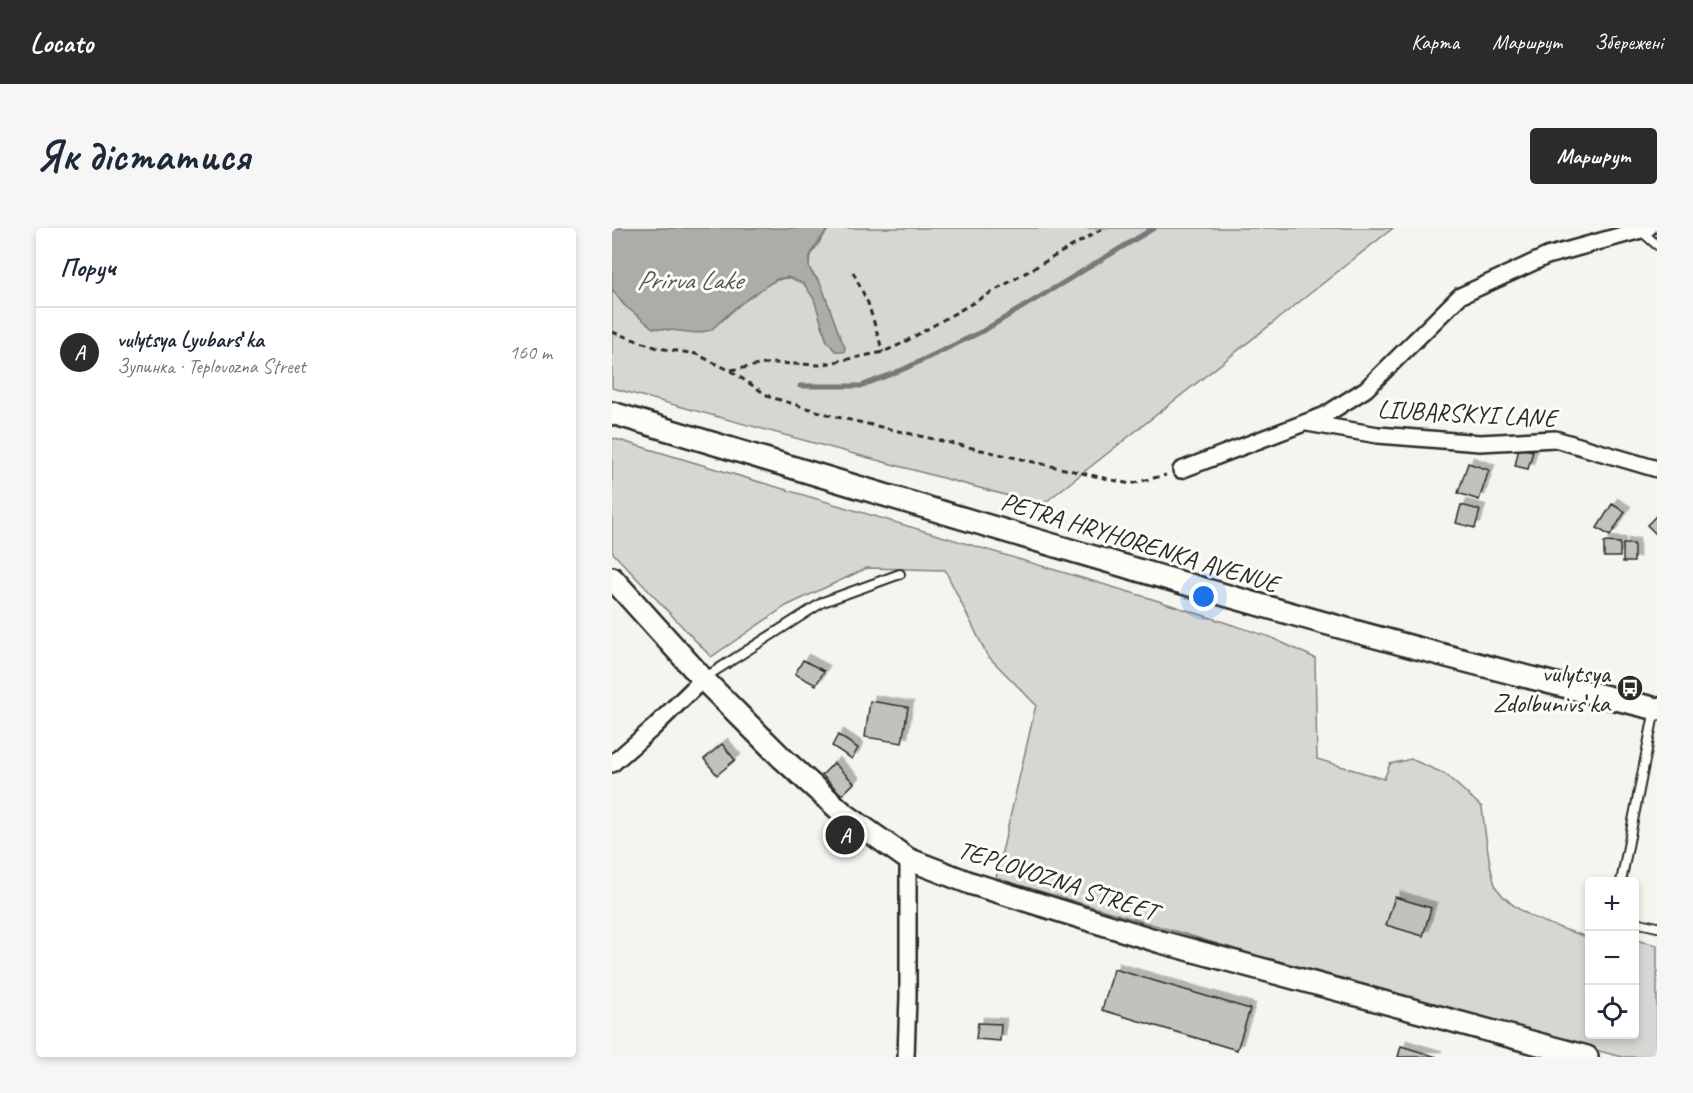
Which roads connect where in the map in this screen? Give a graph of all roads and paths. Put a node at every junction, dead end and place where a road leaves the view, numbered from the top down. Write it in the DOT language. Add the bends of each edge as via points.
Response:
graph roads {
  1 [pos="1104,228"];
  2 [pos="1644,230"];
  3 [pos="1657,245"];
  4 [pos="853,272"];
  5 [pos="612,333"];
  6 [pos="883,352"];
  7 [pos="729,370"];
  8 [pos="612,413"];
  9 [pos="1307,423"];
  10 [pos="1657,469"];
  11 [pos="1181,470"];
  12 [pos="900,574"];
  13 [pos="612,578"];
  14 [pos="703,679"];
  15 [pos="1656,709"];
  16 [pos="612,764"];
  17 [pos="908,859"];
  18 [pos="1622,877"];
  19 [pos="1639,923"];
  20 [pos="1657,927"];
  21 [pos="906,1057"];
  22 [pos="1587,1057"];
  1 -- 6 [label="path"];
  2 -- 3 [label="lane"];
  2 -- 9 [label="street" via="1547,256 1460,296 1366,388"];
  4 -- 6 [label="path" via="868,303"];
  5 -- 7 [label="path" via="658,348 696,354"];
  6 -- 7 [label="path" via="820,365 771,363"];
  7 -- 11 [label="path" via="770,397 837,417 1028,462 1130,484"];
  8 -- 15 [label="main road, PETRA HRYHORENKA AVENUE" via="1292,615"];
  9 -- 10 [label="street, LIUBARSKYI LANE" via="1378,435 1480,443 1555,439"];
  9 -- 11 [label="street"];
  12 -- 14 [label="lane" via="823,602"];
  13 -- 14 [label="main road, TEPLOVOZNA STREET"];
  14 -- 16 [label="street"];
  14 -- 17 [label="main road, TEPLOVOZNA STREET" via="843,813"];
  15 -- 18 [label="lane"];
  17 -- 21 [label="street"];
  17 -- 22 [label="main road, TEPLOVOZNA STREET" via="970,883 1161,942"];
  19 -- 20 [label="lane"];
}
